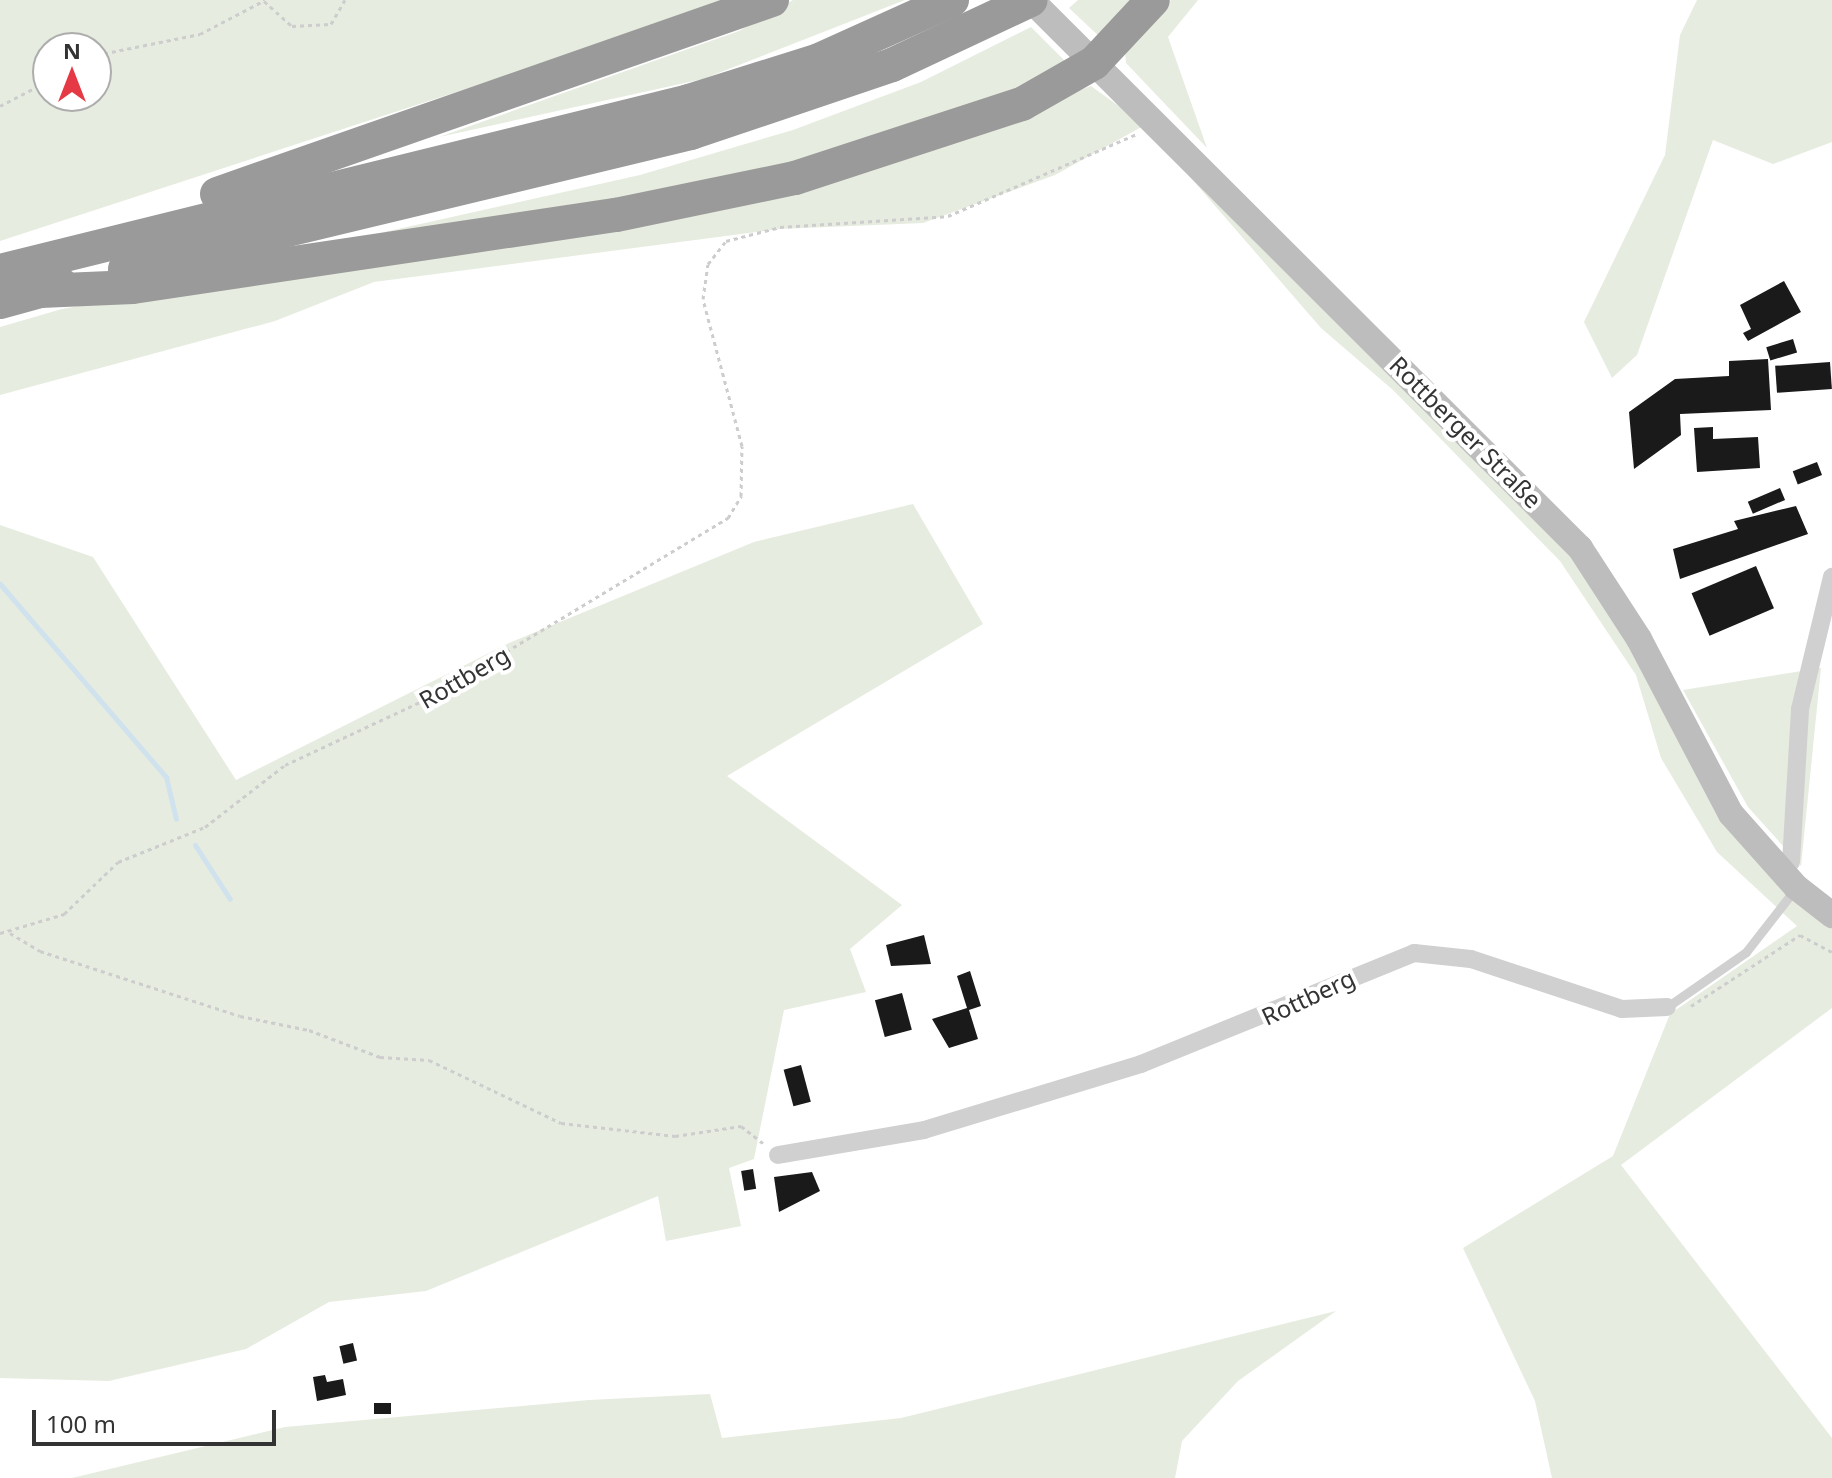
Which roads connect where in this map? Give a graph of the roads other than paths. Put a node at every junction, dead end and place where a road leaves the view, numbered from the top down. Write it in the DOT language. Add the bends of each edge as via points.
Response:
graph roads {
  1 [pos="772,0"];
  2 [pos="952,0"];
  3 [pos="1031,0"];
  4 [pos="1153,0"];
  5 [pos="1094,63"];
  6 [pos="22,275"];
  7 [pos="0,302"];
  8 [pos="1832,577"];
  9 [pos="1793,875"];
  10 [pos="1832,915"];
  11 [pos="1667,1007"];
  12 [pos="778,1155"];
  1 -- 6 [label="highway" via="310,164 107,226"];
  2 -- 6 [label="highway" via="819,60 689,101"];
  3 -- 5 [label="main road, Rottberger Straße"];
  3 -- 6 [label="highway" via="892,65 691,133"];
  4 -- 5 [label="highway"];
  5 -- 6 [label="highway" via="1007,110 795,178 616,215 133,287"];
  5 -- 9 [label="main road, Rottberger Straße" via="1580,548 1639,639 1731,814"];
  6 -- 7 [label="highway"];
  8 -- 9 [label="street" via="1800,709"];
  9 -- 10 [label="main road, Rottberger Straße"];
  9 -- 11 [label="lane" via="1787,908 1746,952"];
  11 -- 12 [label="street, Rottberg" via="1622,1009 1471,959 1414,953 1141,1064 924,1130"];
}
